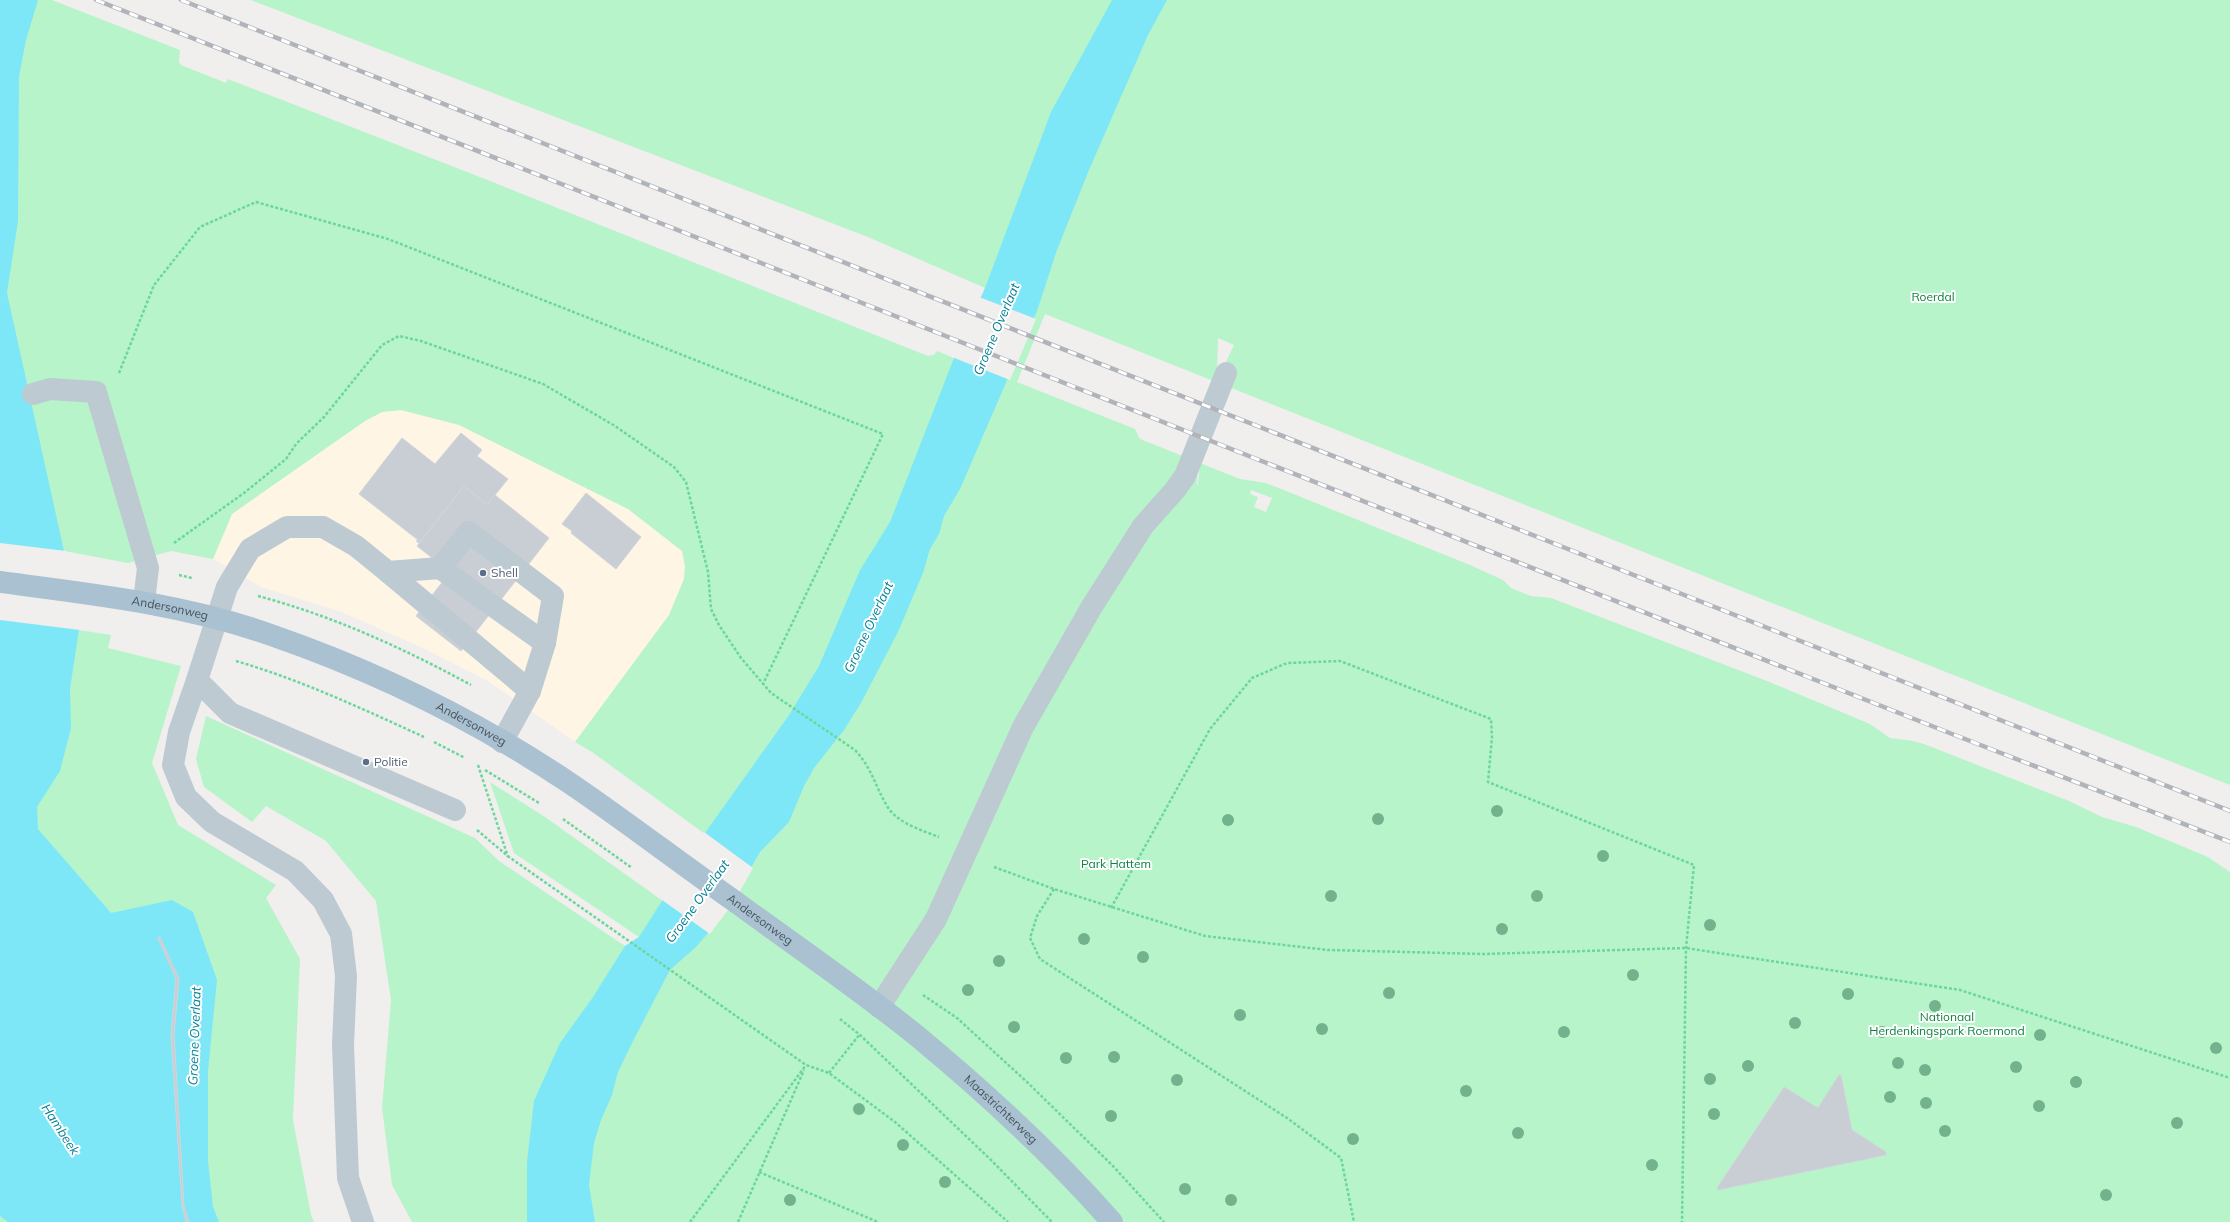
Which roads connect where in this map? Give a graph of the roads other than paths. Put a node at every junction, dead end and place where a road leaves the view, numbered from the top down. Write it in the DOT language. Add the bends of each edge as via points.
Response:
graph roads {
  1 [pos="1226,373"];
  2 [pos="33,394"];
  3 [pos="440,568"];
  4 [pos="388,572"];
  5 [pos="0,582"];
  6 [pos="144,602"];
  7 [pos="216,619"];
  8 [pos="545,643"];
  9 [pos="197,680"];
  10 [pos="530,691"];
  11 [pos="502,742"];
  12 [pos="455,810"];
  13 [pos="879,1007"];
  14 [pos="363,1222"];
  15 [pos="1112,1222"];
  1 -- 13 [label="lane" via="1185,476 1143,526 1091,608 1023,727 936,919"];
  2 -- 6 [label="lane" via="50,389 96,392 148,568"];
  3 -- 4 [label="lane"];
  3 -- 8 [label="lane"];
  3 -- 8 [label="lane" via="469,532 553,596"];
  4 -- 7 [label="lane" via="356,546 322,527 287,527 250,549 227,587"];
  4 -- 10 [label="lane"];
  5 -- 6 [label="main road, Andersonweg"];
  6 -- 7 [label="main road, Andersonweg"];
  7 -- 9 [label="lane"];
  7 -- 11 [label="main road, Andersonweg" via="266,633 315,651 386,682"];
  8 -- 10 [label="lane"];
  9 -- 12 [label="lane" via="230,713"];
  9 -- 14 [label="lane" via="179,732 173,765 186,797 212,822 294,871 323,900 341,934 346,976 343,1045 348,1178"];
  10 -- 11 [label="lane"];
  11 -- 13 [label="main road, Andersonweg" via="570,783"];
  13 -- 15 [label="main road, Maastrichterweg" via="981,1091 1044,1151"];
}
